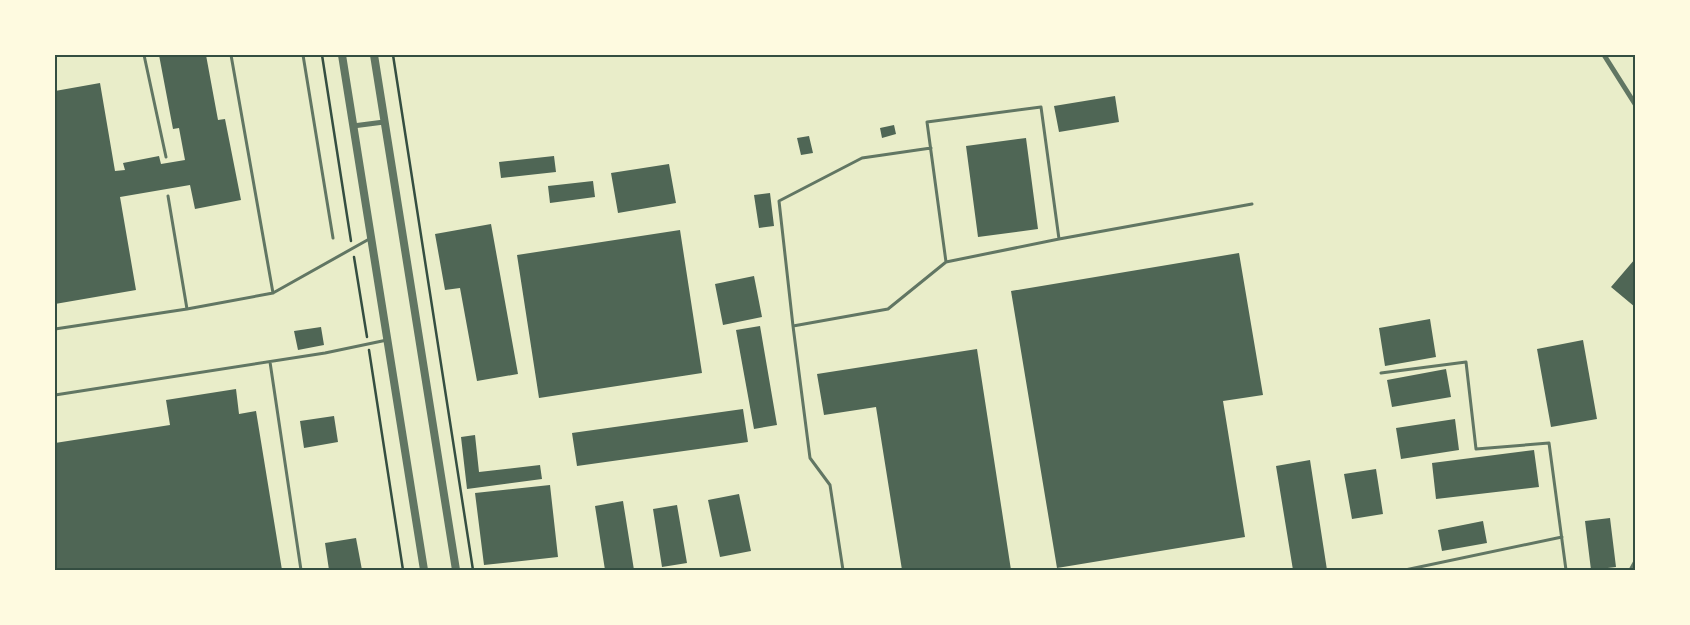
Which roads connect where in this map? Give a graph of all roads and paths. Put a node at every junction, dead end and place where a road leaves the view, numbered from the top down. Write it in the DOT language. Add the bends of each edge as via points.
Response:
graph roads {
  1 [pos="144,55"];
  2 [pos="231,55"];
  3 [pos="303,55"];
  4 [pos="322,55"];
  5 [pos="342,55"];
  6 [pos="374,55"];
  7 [pos="393,55"];
  8 [pos="1604,55"];
  9 [pos="1635,104"];
  10 [pos="384,122"];
  11 [pos="353,126"];
  12 [pos="931,148"];
  13 [pos="166,157"];
  14 [pos="168,196"];
  15 [pos="1252,204"];
  16 [pos="332,238"];
  17 [pos="371,238"];
  18 [pos="1059,239"];
  19 [pos="353,248"];
  20 [pos="946,262"];
  21 [pos="273,293"];
  22 [pos="187,309"];
  23 [pos="793,326"];
  24 [pos="55,330"];
  25 [pos="387,340"];
  26 [pos="368,344"];
  27 [pos="270,362"];
  28 [pos="1381,373"];
  29 [pos="55,395"];
  30 [pos="1562,537"];
  31 [pos="1635,561"];
  32 [pos="301,570"];
  33 [pos="402,570"];
  34 [pos="424,570"];
  35 [pos="456,570"];
  36 [pos="473,570"];
  37 [pos="843,570"];
  38 [pos="1406,570"];
  39 [pos="1566,570"];
  40 [pos="1630,570"];
  1 -- 13 [label="lane"];
  2 -- 21 [label="lane"];
  3 -- 16 [label="lane"];
  4 -- 19 [label="path"];
  5 -- 11 [label="street"];
  6 -- 10 [label="street"];
  7 -- 36 [label="path"];
  8 -- 9 [label="street"];
  10 -- 11 [label="street"];
  10 -- 35 [label="street"];
  11 -- 17 [label="street"];
  12 -- 18 [label="lane" via="927,122 1041,107"];
  12 -- 20 [label="lane"];
  12 -- 23 [label="lane" via="862,158 779,201"];
  14 -- 22 [label="lane"];
  15 -- 18 [label="lane"];
  17 -- 19 [label="lane"];
  17 -- 25 [label="street"];
  18 -- 20 [label="lane"];
  19 -- 21 [label="lane"];
  19 -- 26 [label="path"];
  20 -- 23 [label="lane" via="888,309"];
  21 -- 22 [label="lane"];
  22 -- 24 [label="lane"];
  23 -- 37 [label="lane" via="810,458 830,486"];
  25 -- 26 [label="lane"];
  25 -- 34 [label="street"];
  26 -- 27 [label="lane"];
  26 -- 33 [label="path"];
  27 -- 29 [label="lane"];
  27 -- 32 [label="lane"];
  28 -- 30 [label="lane" via="1466,362 1476,450 1549,443"];
  30 -- 38 [label="lane"];
  30 -- 39 [label="lane"];
  31 -- 40 [label="lane"];
}
